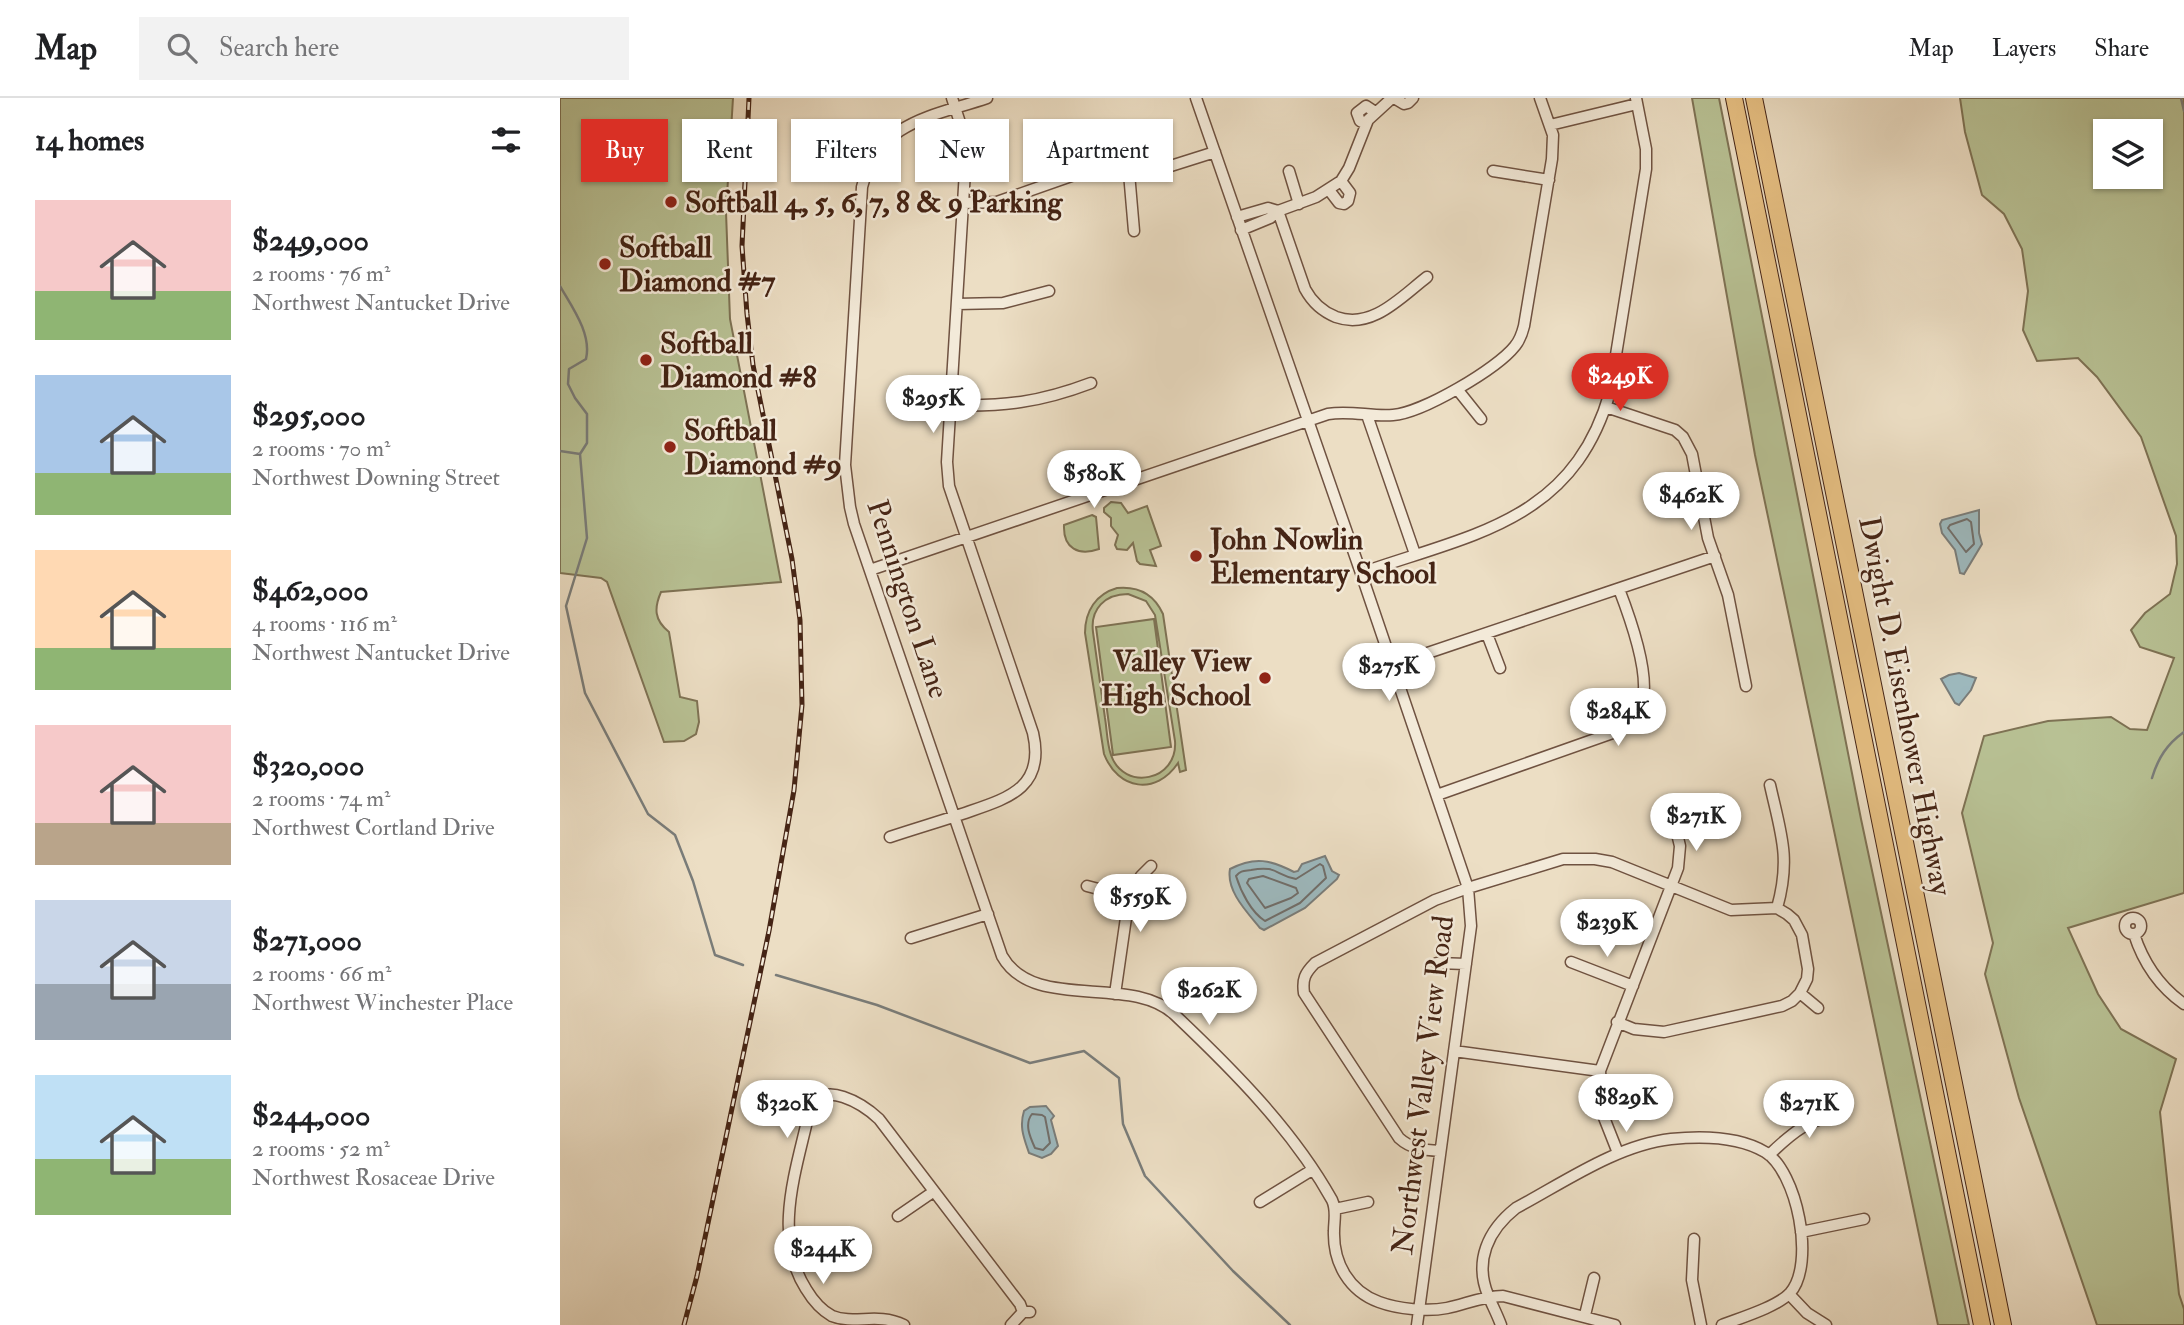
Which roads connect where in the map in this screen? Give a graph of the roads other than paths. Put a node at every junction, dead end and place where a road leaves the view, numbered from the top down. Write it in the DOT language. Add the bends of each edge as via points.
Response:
graph roads {
  1 [pos="987,98"];
  2 [pos="1196,98"];
  3 [pos="1393,98"];
  4 [pos="1413,98"];
  5 [pos="1540,98"];
  6 [pos="1734,98"];
  7 [pos="1754,98"];
  8 [pos="1637,101"];
  9 [pos="954,103"];
  10 [pos="1550,125"];
  11 [pos="1215,152"];
  12 [pos="1173,165"];
  13 [pos="1289,171"];
  14 [pos="1493,171"];
  15 [pos="1549,180"];
  16 [pos="1341,181"];
  17 [pos="1054,182"];
  18 [pos="1130,182"];
  19 [pos="1329,190"];
  20 [pos="964,203"];
  21 [pos="1299,204"];
  22 [pos="1278,211"];
  23 [pos="1237,217"];
  24 [pos="1241,230"];
  25 [pos="1134,231"];
  26 [pos="1427,277"];
  27 [pos="1049,291"];
  28 [pos="957,304"];
  29 [pos="1091,383"];
  30 [pos="1457,389"];
  31 [pos="950,405"];
  32 [pos="1606,407"];
  33 [pos="1367,415"];
  34 [pos="1480,419"];
  35 [pos="1307,422"];
  36 [pos="965,536"];
  37 [pos="1415,555"];
  38 [pos="1715,556"];
  39 [pos="870,570"];
  40 [pos="1361,573"];
  41 [pos="1619,589"];
  42 [pos="1487,634"];
  43 [pos="1392,665"];
  44 [pos="1500,668"];
  45 [pos="1746,686"];
  46 [pos="1770,785"];
  47 [pos="1437,795"];
  48 [pos="954,816"];
  49 [pos="1673,817"];
  50 [pos="890,837"];
  51 [pos="1151,866"];
  52 [pos="1087,886"];
  53 [pos="1672,886"];
  54 [pos="1468,888"];
  55 [pos="1129,897"];
  56 [pos="1777,908"];
  57 [pos="988,914"];
  58 [pos="2134,934"];
  59 [pos="911,938"];
  60 [pos="1571,962"];
  61 [pos="1437,963"];
  62 [pos="1466,964"];
  63 [pos="1633,986"];
  64 [pos="1800,993"];
  65 [pos="1115,995"];
  66 [pos="2184,1004"];
  67 [pos="1818,1008"];
  68 [pos="1617,1023"];
  69 [pos="1454,1051"];
  70 [pos="1600,1071"];
  71 [pos="1843,1113"];
  72 [pos="1440,1151"];
  73 [pos="1618,1153"];
  74 [pos="1769,1155"];
  75 [pos="1312,1170"];
  76 [pos="933,1192"];
  77 [pos="1260,1202"];
  78 [pos="1368,1202"];
  79 [pos="1335,1209"];
  80 [pos="898,1216"];
  81 [pos="1864,1219"];
  82 [pos="1801,1232"];
  83 [pos="1693,1239"];
  84 [pos="1594,1278"];
  85 [pos="1789,1294"];
  86 [pos="1488,1296"];
  87 [pos="1419,1309"];
  88 [pos="1585,1315"];
  89 [pos="904,1325"];
  90 [pos="1011,1325"];
  91 [pos="1417,1325"];
  92 [pos="1501,1325"];
  93 [pos="1615,1325"];
  94 [pos="1701,1325"];
  95 [pos="1722,1325"];
  96 [pos="1826,1325"];
  97 [pos="1982,1325"];
  98 [pos="2003,1325"];
  1 -- 9 [label="street, Pennington Lane"];
  2 -- 11 [label="street, Northwest Valley View Road"];
  3 -- 4 [label="street" via="1404,104"];
  3 -- 16 [label="street" via="1366,124"];
  5 -- 10 [label="street"];
  6 -- 97 [label="highway, Dwight D. Eisenhower Highway"];
  7 -- 98 [label="highway, Dwight D. Eisenhower Highway"];
  8 -- 10 [label="street"];
  8 -- 32 [label="street" via="1647,159"];
  9 -- 20 [label="street" via="965,142"];
  9 -- 39 [label="street, Pennington Lane" via="895,132 875,154 862,187 845,464 850,507"];
  10 -- 15 [label="street"];
  11 -- 12 [label="street"];
  11 -- 23 [label="street, Northwest Valley View Road"];
  13 -- 21 [label="street"];
  14 -- 15 [label="street"];
  15 -- 30 [label="street" via="1521,336 1506,355"];
  16 -- 19 [label="street"];
  16 -- 19 [label="street" via="1350,193 1348,201 1339,203"];
  17 -- 20 [label="street" via="997,202"];
  18 -- 25 [label="street"];
  19 -- 21 [label="street"];
  20 -- 28 [label="street"];
  21 -- 22 [label="street"];
  22 -- 23 [label="street" via="1268,208"];
  22 -- 24 [label="street"];
  22 -- 26 [label="street" via="1305,289 1329,314 1354,320 1381,313"];
  23 -- 24 [label="street, Northwest Valley View Road"];
  24 -- 35 [label="street, Northwest Valley View Road"];
  27 -- 28 [label="street" via="1003,303"];
  28 -- 31 [label="street"];
  29 -- 31 [label="street" via="1055,396 1002,406"];
  30 -- 33 [label="street" via="1404,414"];
  30 -- 34 [label="street"];
  31 -- 36 [label="street" via="947,462"];
  32 -- 37 [label="street" via="1581,457 1535,504 1493,529"];
  32 -- 38 [label="street" via="1663,424 1683,437 1692,454"];
  33 -- 35 [label="street" via="1336,412"];
  33 -- 37 [label="street"];
  35 -- 36 [label="street"];
  35 -- 40 [label="street, Northwest Valley View Road"];
  36 -- 39 [label="street"];
  36 -- 48 [label="street" via="1033,733 1036,755 1031,775 1009,797"];
  37 -- 40 [label="street"];
  38 -- 41 [label="street"];
  38 -- 45 [label="street"];
  39 -- 48 [label="street, Pennington Lane"];
  40 -- 43 [label="street, Northwest Valley View Road"];
  41 -- 42 [label="street"];
  41 -- 47 [label="street" via="1634,631 1644,690 1632,719 1621,730"];
  42 -- 43 [label="street"];
  42 -- 44 [label="street"];
  43 -- 47 [label="street, Northwest Valley View Road"];
  46 -- 56 [label="street" via="1786,864"];
  47 -- 54 [label="street, Northwest Valley View Road"];
  48 -- 50 [label="street"];
  48 -- 57 [label="street, Pennington Lane"];
  49 -- 53 [label="street" via="1681,857"];
  51 -- 55 [label="street"];
  52 -- 55 [label="street"];
  53 -- 54 [label="street" via="1612,862 1578,858 1547,862"];
  53 -- 56 [label="street" via="1731,909"];
  53 -- 63 [label="street"];
  54 -- 62 [label="street, Northwest Valley View Road" via="1471,926"];
  54 -- 72 [label="street" via="1325,956 1305,972 1302,984 1399,1138 1416,1149"];
  55 -- 65 [label="street"];
  56 -- 64 [label="street" via="1794,920 1802,935 1808,970"];
  57 -- 59 [label="street"];
  57 -- 65 [label="street, Pennington Lane" via="1002,956 1020,977"];
  58 -- 66 [label="street" via="2154,974"];
  60 -- 63 [label="street"];
  61 -- 62 [label="street"];
  62 -- 69 [label="street, Northwest Valley View Road"];
  63 -- 68 [label="street"];
  64 -- 67 [label="street"];
  64 -- 68 [label="street" via="1782,1006 1664,1032"];
  65 -- 75 [label="street, Pennington Lane" via="1148,1000 1173,1013 1272,1114"];
  68 -- 70 [label="street"];
  69 -- 70 [label="street"];
  69 -- 72 [label="street, Northwest Valley View Road"];
  70 -- 73 [label="street" via="1603,1115"];
  71 -- 74 [label="street" via="1799,1128"];
  72 -- 87 [label="street, Northwest Valley View Road"];
  73 -- 74 [label="street" via="1668,1139 1708,1138 1754,1146"];
  73 -- 86 [label="street" via="1503,1218 1486,1245 1482,1264"];
  74 -- 82 [label="street" via="1786,1175"];
  75 -- 77 [label="street"];
  75 -- 79 [label="street, Pennington Lane"];
  76 -- 80 [label="street"];
  76 -- 89 [label="street" via="870,1110 832,1095 811,1098 788,1219 794,1267 820,1308 842,1320 886,1318"];
  76 -- 90 [label="street" via="1026,1312"];
  78 -- 79 [label="street"];
  79 -- 87 [label="street" via="1335,1248 1343,1274 1360,1292 1381,1303"];
  81 -- 82 [label="street"];
  82 -- 85 [label="street" via="1801,1272"];
  83 -- 94 [label="street" via="1692,1280"];
  84 -- 88 [label="street"];
  85 -- 95 [label="street"];
  85 -- 96 [label="street"];
  86 -- 87 [label="street" via="1444,1309"];
  86 -- 88 [label="street"];
  86 -- 92 [label="street"];
  87 -- 91 [label="street, Northwest Valley View Road"];
  88 -- 93 [label="street"];
}
